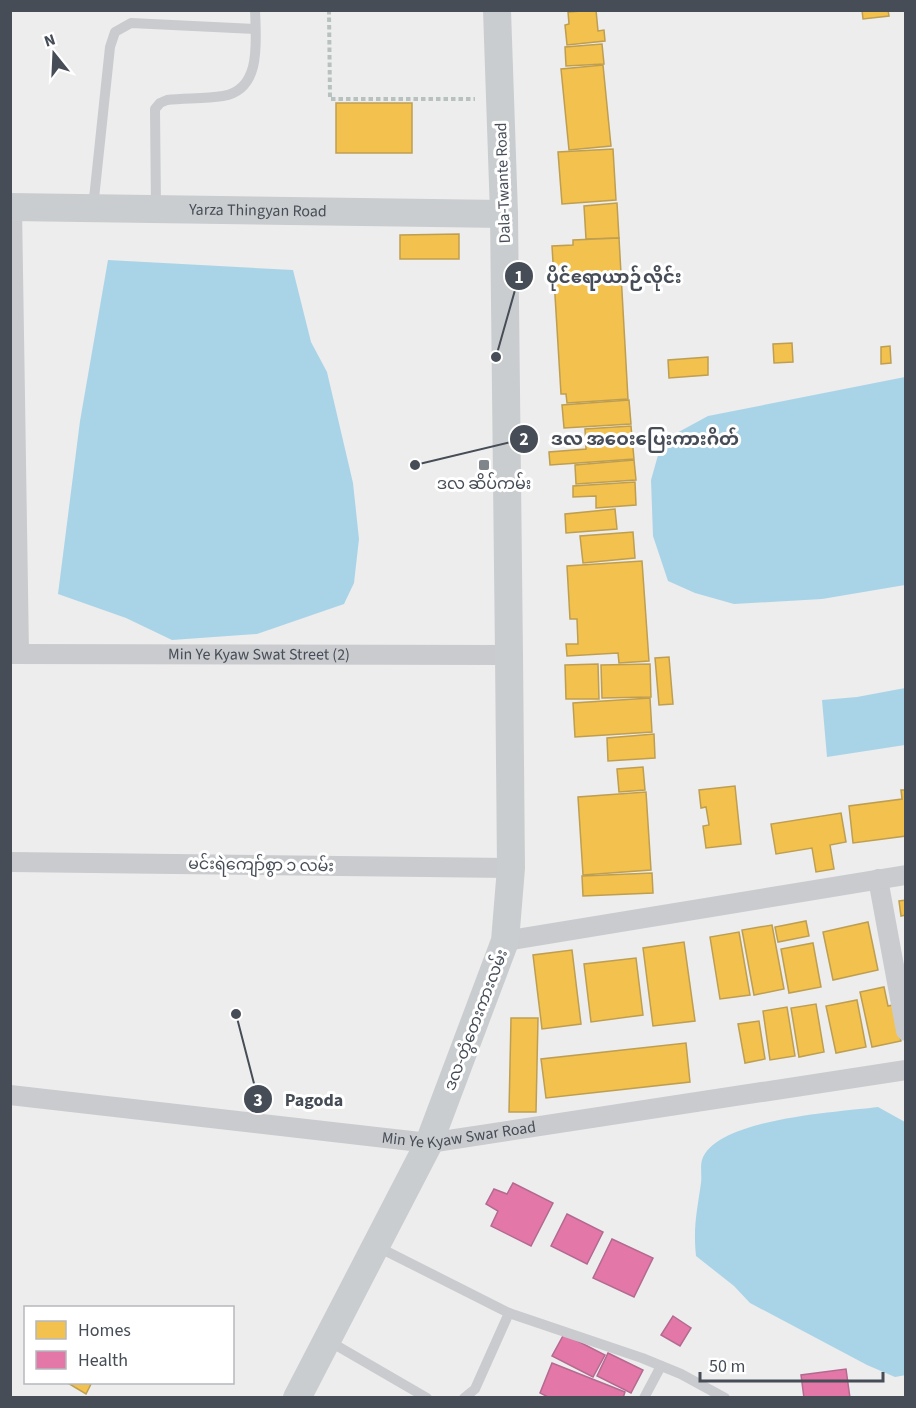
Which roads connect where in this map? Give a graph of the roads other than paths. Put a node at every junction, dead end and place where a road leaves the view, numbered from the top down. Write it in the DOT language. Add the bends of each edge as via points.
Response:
graph roads {
  1 [pos="255,10"];
  2 [pos="497,10"];
  3 [pos="255,29"];
  4 [pos="11,207"];
  5 [pos="93,208"];
  6 [pos="156,209"];
  7 [pos="504,214"];
  8 [pos="507,464"];
  9 [pos="15,653"];
  10 [pos="508,655"];
  11 [pos="10,862"];
  12 [pos="510,867"];
  13 [pos="906,874"];
  14 [pos="878,879"];
  15 [pos="506,941"];
  16 [pos="906,1031"];
  17 [pos="906,1070"];
  18 [pos="10,1095"];
  19 [pos="429,1143"];
  20 [pos="376,1246"];
  21 [pos="509,1312"];
  22 [pos="327,1340"];
  23 [pos="661,1366"];
  24 [pos="297,1398"];
  25 [pos="427,1398"];
  26 [pos="464,1398"];
  27 [pos="644,1398"];
  28 [pos="725,1398"];
  1 -- 3 [label="lane"];
  2 -- 7 [label="main road, Dala-Twante Road"];
  3 -- 5 [label="lane" via="131,23 115,32 110,47"];
  3 -- 6 [label="lane" via="252,72 243,87 222,96 167,100 155,109"];
  4 -- 5 [label="main road, Yarza Thingyan Road"];
  4 -- 9 [label="street"];
  5 -- 6 [label="main road, Yarza Thingyan Road"];
  6 -- 7 [label="main road, Yarza Thingyan Road"];
  7 -- 8 [label="main road, Dala-Twante Road"];
  8 -- 10 [label="main road, ဒလ-တွံတေးကားလမ်း"];
  9 -- 10 [label="street, Min Ye Kyaw Swat Street (2)"];
  10 -- 12 [label="main road, ဒလ-တွံတေးကားလမ်း"];
  11 -- 12 [label="street, မင်းရဲကျော်စွာ ၁ လမ်း"];
  12 -- 15 [label="main road, ဒလ-တွံတေးကားလမ်း"];
  13 -- 14 [label="street"];
  14 -- 15 [label="street"];
  14 -- 16 [label="street"];
  15 -- 19 [label="main road, ဒလ-တွံတေးကားလမ်း"];
  17 -- 19 [label="street, Min Ye Kyaw Swar Road"];
  18 -- 19 [label="street, Min Ye Kyaw Swar Road"];
  19 -- 20 [label="main road, ဒလ-တွံတေးကားလမ်း"];
  20 -- 21 [label="lane"];
  20 -- 22 [label="main road, ဒလ-တွံတေးကားလမ်း"];
  21 -- 23 [label="lane"];
  21 -- 26 [label="lane" via="475,1389"];
  22 -- 24 [label="main road, ဒလ-တွံတေးကားလမ်း"];
  22 -- 25 [label="lane"];
  23 -- 27 [label="lane"];
  23 -- 28 [label="lane"];
}
